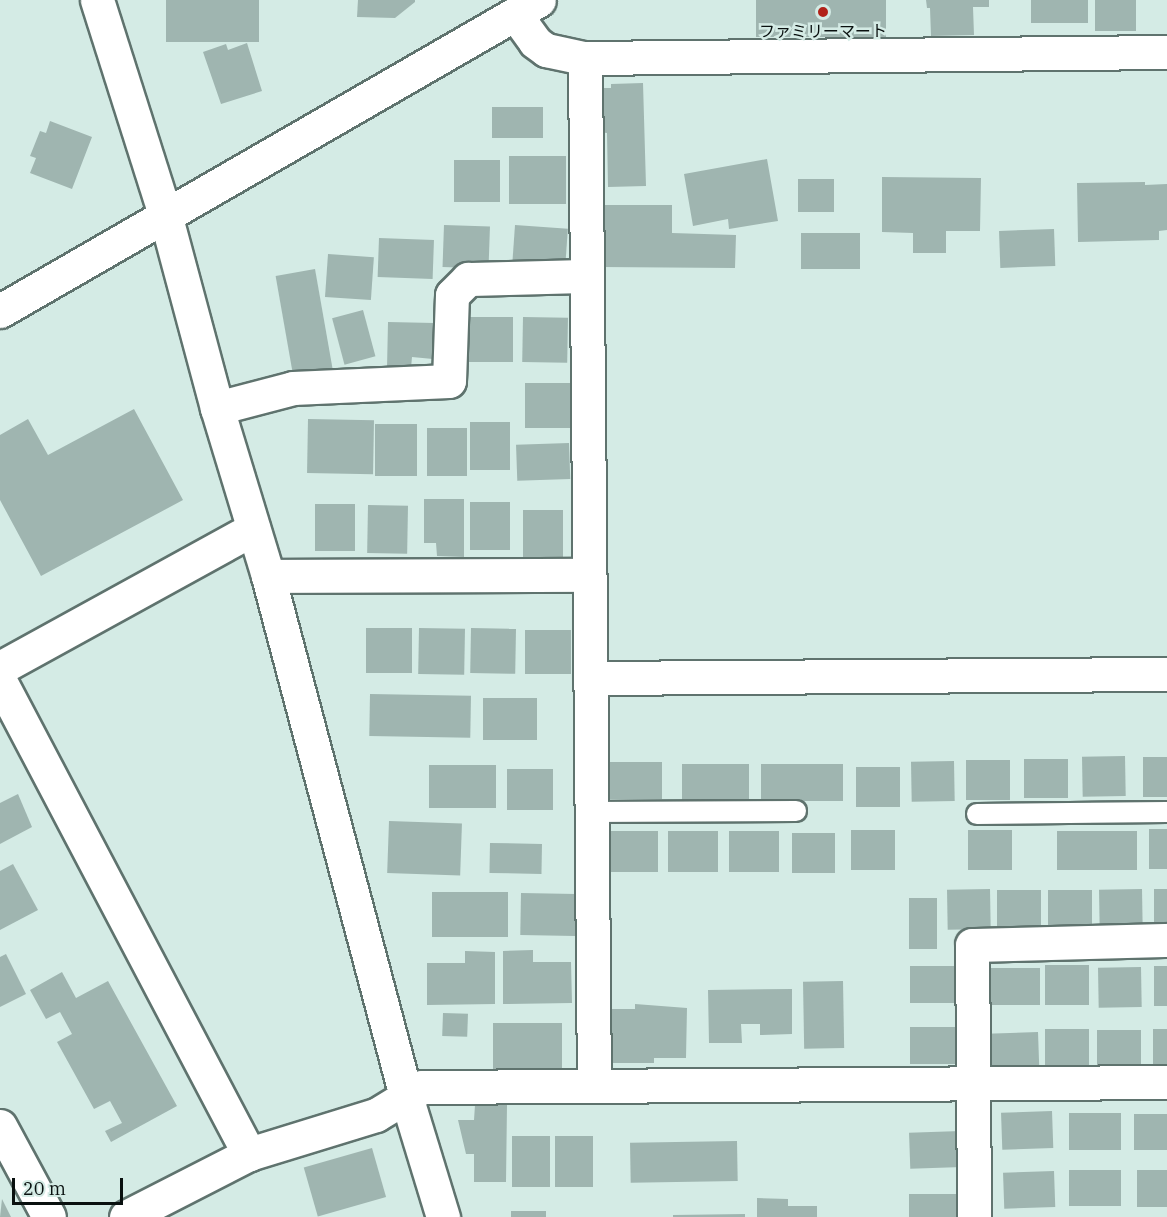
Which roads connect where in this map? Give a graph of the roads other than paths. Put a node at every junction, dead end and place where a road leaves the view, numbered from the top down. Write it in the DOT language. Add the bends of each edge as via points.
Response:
graph roads {
  1 [pos="97,0"];
  2 [pos="527,7"];
  3 [pos="1167,52"];
  4 [pos="585,58"];
  5 [pos="165,214"];
  6 [pos="586,276"];
  7 [pos="0,311"];
  8 [pos="217,408"];
  9 [pos="253,529"];
  10 [pos="589,575"];
  11 [pos="268,576"];
  12 [pos="0,668"];
  13 [pos="1167,674"];
  14 [pos="590,678"];
  15 [pos="0,681"];
  16 [pos="796,811"];
  17 [pos="591,812"];
  18 [pos="1167,812"];
  19 [pos="977,814"];
  20 [pos="1167,940"];
  21 [pos="1167,1082"];
  22 [pos="972,1083"];
  23 [pos="594,1085"];
  24 [pos="406,1096"];
  25 [pos="0,1126"];
  26 [pos="249,1154"];
  27 [pos="49,1217"];
  28 [pos="126,1217"];
  29 [pos="443,1217"];
  30 [pos="974,1217"];
  1 -- 5 [label="street"];
  2 -- 4 [label="street" via="535,42 546,50"];
  2 -- 5 [label="street"];
  3 -- 4 [label="street"];
  4 -- 6 [label="street"];
  5 -- 7 [label="street"];
  5 -- 8 [label="street"];
  6 -- 8 [label="street" via="468,279 452,295 449,381 293,388"];
  6 -- 10 [label="street"];
  8 -- 9 [label="street"];
  9 -- 11 [label="street"];
  9 -- 12 [label="street"];
  10 -- 11 [label="street"];
  10 -- 14 [label="street"];
  11 -- 24 [label="street"];
  13 -- 14 [label="street"];
  14 -- 17 [label="street"];
  15 -- 26 [label="street"];
  16 -- 17 [label="lane"];
  17 -- 23 [label="street"];
  18 -- 19 [label="lane"];
  20 -- 22 [label="street" via="972,945"];
  21 -- 22 [label="street"];
  22 -- 23 [label="street"];
  22 -- 30 [label="street"];
  23 -- 24 [label="street" via="422,1087"];
  24 -- 26 [label="street" via="376,1115"];
  24 -- 29 [label="street"];
  25 -- 27 [label="street"];
  26 -- 28 [label="street"];
}
